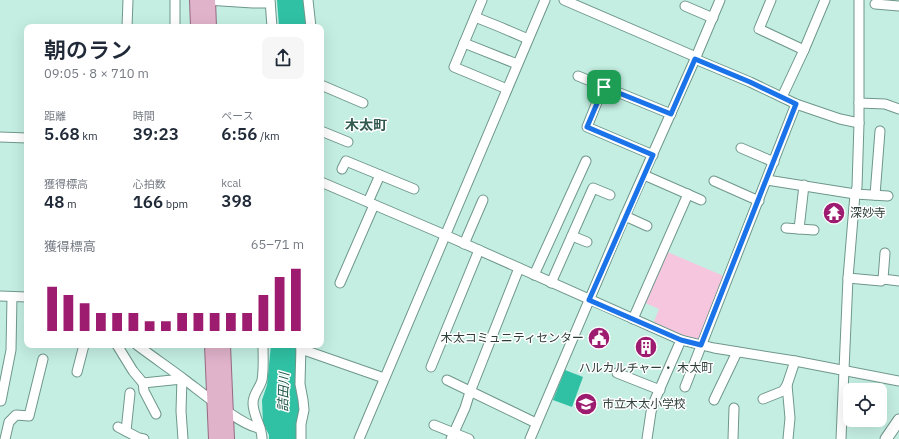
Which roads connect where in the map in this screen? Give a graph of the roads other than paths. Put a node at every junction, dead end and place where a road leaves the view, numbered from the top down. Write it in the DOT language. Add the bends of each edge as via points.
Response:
graph roads {
  1 [pos="128,0"];
  2 [pos="175,0"];
  3 [pos="197,0"];
  4 [pos="207,0"];
  5 [pos="308,0"];
  6 [pos="482,0"];
  7 [pos="545,0"];
  8 [pos="564,0"];
  9 [pos="720,0"];
  10 [pos="771,0"];
  11 [pos="825,0"];
  12 [pos="859,0"];
  13 [pos="270,1"];
  14 [pos="875,4"];
  15 [pos="685,6"];
  16 [pos="899,6"];
  17 [pos="475,17"];
  18 [pos="713,18"];
  19 [pos="127,24"];
  20 [pos="175,24"];
  21 [pos="198,24"];
  22 [pos="209,24"];
  23 [pos="272,24"];
  24 [pos="311,24"];
  25 [pos="528,39"];
  26 [pos="464,43"];
  27 [pos="804,50"];
  28 [pos="696,58"];
  29 [pos="517,64"];
  30 [pos="578,76"];
  31 [pos="324,86"];
  32 [pos="604,87"];
  33 [pos="507,89"];
  34 [pos="782,97"];
  35 [pos="363,103"];
  36 [pos="859,103"];
  37 [pos="796,104"];
  38 [pos="899,108"];
  39 [pos="671,114"];
  40 [pos="859,123"];
  41 [pos="324,131"];
  42 [pos="880,131"];
  43 [pos="0,137"];
  44 [pos="24,138"];
  45 [pos="348,142"];
  46 [pos="741,148"];
  47 [pos="653,155"];
  48 [pos="586,161"];
  49 [pos="774,162"];
  50 [pos="342,169"];
  51 [pos="380,175"];
  52 [pos="644,175"];
  53 [pos="767,180"];
  54 [pos="714,181"];
  55 [pos="324,183"];
  56 [pos="804,185"];
  57 [pos="414,189"];
  58 [pos="688,194"];
  59 [pos="855,194"];
  60 [pos="610,195"];
  61 [pos="875,195"];
  62 [pos="888,196"];
  63 [pos="483,200"];
  64 [pos="701,200"];
  65 [pos="759,200"];
  66 [pos="371,204"];
  67 [pos="625,216"];
  68 [pos="647,226"];
  69 [pos="786,228"];
  70 [pos="799,229"];
  71 [pos="814,230"];
  72 [pos="445,235"];
  73 [pos="572,236"];
  74 [pos="587,242"];
  75 [pos="464,244"];
  76 [pos="479,250"];
  77 [pos="885,253"];
  78 [pos="519,268"];
  79 [pos="534,275"];
  80 [pos="848,278"];
  81 [pos="883,279"];
  82 [pos="899,281"];
  83 [pos="340,283"];
  84 [pos="551,283"];
  85 [pos="0,296"];
  86 [pos="12,297"];
  87 [pos="24,297"];
  88 [pos="589,300"];
  89 [pos="633,319"];
  90 [pos="681,340"];
  91 [pos="701,345"];
  92 [pos="83,348"];
  93 [pos="119,348"];
  94 [pos="141,348"];
  95 [pos="212,348"];
  96 [pos="223,348"];
  97 [pos="263,348"];
  98 [pos="301,348"];
  99 [pos="304,348"];
  100 [pos="737,352"];
  101 [pos="43,359"];
  102 [pos="795,361"];
  103 [pos="431,367"];
  104 [pos="844,370"];
  105 [pos="77,372"];
  106 [pos="617,373"];
  107 [pos="182,378"];
  108 [pos="384,378"];
  109 [pos="447,380"];
  110 [pos="899,381"];
  111 [pos="143,382"];
  112 [pos="787,385"];
  113 [pos="685,387"];
  114 [pos="660,390"];
  115 [pos="470,392"];
  116 [pos="130,393"];
  117 [pos="763,399"];
  118 [pos="714,400"];
  119 [pos="1,401"];
  120 [pos="214,402"];
  121 [pos="734,408"];
  122 [pos="226,411"];
  123 [pos="156,414"];
  124 [pos="899,420"];
  125 [pos="536,424"];
  126 [pos="434,425"];
  127 [pos="260,428"];
  128 [pos="452,436"];
  129 [pos="5,439"];
  130 [pos="144,439"];
  131 [pos="184,439"];
  132 [pos="216,439"];
  133 [pos="227,439"];
  134 [pos="262,439"];
  135 [pos="301,439"];
  136 [pos="359,439"];
  137 [pos="469,439"];
  138 [pos="530,439"];
  139 [pos="647,439"];
  140 [pos="732,439"];
  141 [pos="788,439"];
  142 [pos="841,439"];
  143 [pos="886,439"];
  1 -- 19 [label="street"];
  2 -- 20 [label="street"];
  3 -- 21 [label="main road"];
  4 -- 13 [label="street" via="253,3"];
  4 -- 22 [label="main road"];
  5 -- 24 [label="street"];
  6 -- 17 [label="street"];
  7 -- 25 [label="street"];
  8 -- 28 [label="street"];
  9 -- 18 [label="street"];
  10 -- 27 [label="street" via="759,29"];
  11 -- 27 [label="street"];
  12 -- 36 [label="street"];
  13 -- 23 [label="street"];
  14 -- 16 [label="street"];
  15 -- 18 [label="street"];
  17 -- 25 [label="street"];
  17 -- 26 [label="street"];
  18 -- 28 [label="street"];
  25 -- 29 [label="street"];
  26 -- 29 [label="street"];
  26 -- 33 [label="street" via="454,67"];
  27 -- 34 [label="street"];
  28 -- 34 [label="street"];
  28 -- 39 [label="street"];
  29 -- 33 [label="street"];
  30 -- 32 [label="street"];
  31 -- 35 [label="street"];
  32 -- 39 [label="street"];
  32 -- 47 [label="street" via="587,127"];
  33 -- 72 [label="street"];
  34 -- 37 [label="street"];
  36 -- 38 [label="street" via="885,104"];
  36 -- 40 [label="street"];
  37 -- 40 [label="street"];
  37 -- 49 [label="street"];
  39 -- 47 [label="street"];
  40 -- 59 [label="street"];
  41 -- 45 [label="street"];
  42 -- 61 [label="street"];
  43 -- 44 [label="street"];
  46 -- 49 [label="street"];
  47 -- 52 [label="street"];
  48 -- 79 [label="street"];
  49 -- 53 [label="street"];
  50 -- 51 [label="street" via="346,161"];
  51 -- 57 [label="street"];
  51 -- 66 [label="street"];
  52 -- 58 [label="street"];
  52 -- 67 [label="street"];
  53 -- 56 [label="street"];
  53 -- 65 [label="street"];
  54 -- 65 [label="street"];
  55 -- 66 [label="street"];
  56 -- 59 [label="street"];
  56 -- 70 [label="street"];
  58 -- 64 [label="street"];
  58 -- 89 [label="street"];
  59 -- 61 [label="street"];
  59 -- 80 [label="street"];
  60 -- 73 [label="street" via="593,188"];
  61 -- 62 [label="street"];
  63 -- 75 [label="street"];
  65 -- 91 [label="street"];
  66 -- 72 [label="street"];
  66 -- 83 [label="street"];
  67 -- 68 [label="street"];
  67 -- 88 [label="street"];
  69 -- 70 [label="street"];
  70 -- 71 [label="street"];
  72 -- 75 [label="street"];
  72 -- 108 [label="street"];
  73 -- 74 [label="street"];
  73 -- 84 [label="street"];
  75 -- 76 [label="street"];
  76 -- 78 [label="street"];
  76 -- 103 [label="street"];
  77 -- 81 [label="street"];
  78 -- 79 [label="street"];
  78 -- 115 [label="street"];
  79 -- 84 [label="street"];
  80 -- 81 [label="street" via="881,281"];
  80 -- 104 [label="street"];
  81 -- 82 [label="street"];
  84 -- 88 [label="street"];
  85 -- 86 [label="street"];
  86 -- 87 [label="street"];
  86 -- 119 [label="street" via="11,350"];
  88 -- 89 [label="street"];
  88 -- 125 [label="street"];
  89 -- 90 [label="street"];
  90 -- 91 [label="street"];
  90 -- 114 [label="street"];
  91 -- 100 [label="street"];
  91 -- 113 [label="street"];
  92 -- 105 [label="street"];
  93 -- 111 [label="street"];
  94 -- 107 [label="street"];
  95 -- 120 [label="main road"];
  96 -- 122 [label="main road"];
  97 -- 127 [label="street" via="262,381 253,402 255,418"];
  98 -- 135 [label="street" via="300,384 304,410"];
  99 -- 108 [label="street"];
  100 -- 102 [label="street"];
  100 -- 118 [label="street"];
  101 -- 129 [label="street" via="29,416 16,415 9,422"];
  102 -- 104 [label="street"];
  102 -- 112 [label="street"];
  104 -- 110 [label="street"];
  104 -- 142 [label="street"];
  106 -- 114 [label="street"];
  107 -- 111 [label="street"];
  107 -- 120 [label="street"];
  107 -- 131 [label="street" via="181,411"];
  108 -- 136 [label="street"];
  109 -- 115 [label="street"];
  111 -- 123 [label="street" via="144,392"];
  112 -- 117 [label="street" via="784,391"];
  112 -- 141 [label="street" via="790,418"];
  114 -- 139 [label="street" via="651,412"];
  115 -- 125 [label="street"];
  115 -- 128 [label="street"];
  116 -- 130 [label="street" via="122,429"];
  120 -- 122 [label="street"];
  120 -- 132 [label="main road"];
  121 -- 140 [label="street"];
  122 -- 127 [label="street" via="249,425"];
  122 -- 133 [label="main road"];
  124 -- 143 [label="street"];
  125 -- 138 [label="street"];
  126 -- 128 [label="street"];
  127 -- 134 [label="street"];
  128 -- 137 [label="street"];
}
